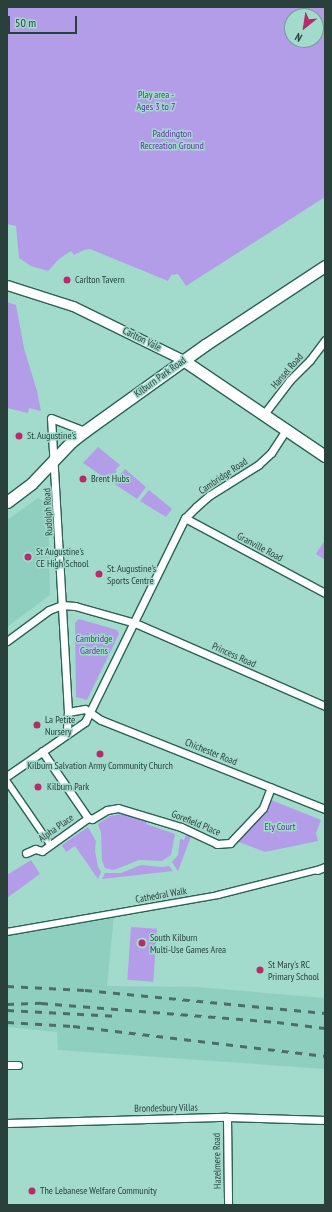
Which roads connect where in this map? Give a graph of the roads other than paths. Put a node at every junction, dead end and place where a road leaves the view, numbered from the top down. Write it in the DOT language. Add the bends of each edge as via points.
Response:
graph roads {
  1 [pos="325,266"];
  2 [pos="7,285"];
  3 [pos="325,340"];
  4 [pos="183,360"];
  5 [pos="264,414"];
  6 [pos="286,430"];
  7 [pos="85,431"];
  8 [pos="325,456"];
  9 [pos="55,461"];
  10 [pos="7,502"];
  11 [pos="185,518"];
  12 [pos="325,593"];
  13 [pos="62,605"];
  14 [pos="135,622"];
  15 [pos="7,641"];
  16 [pos="325,706"];
  17 [pos="68,712"];
  18 [pos="90,712"];
  19 [pos="64,735"];
  20 [pos="42,751"];
  21 [pos="7,776"];
  22 [pos="7,781"];
  23 [pos="271,787"];
  24 [pos="325,809"];
  25 [pos="88,818"];
  26 [pos="51,845"];
  27 [pos="26,853"];
  28 [pos="325,867"];
  29 [pos="316,870"];
  30 [pos="7,932"];
  31 [pos="7,1065"];
  32 [pos="18,1065"];
  33 [pos="227,1117"];
  34 [pos="325,1120"];
  35 [pos="7,1122"];
  36 [pos="228,1205"];
  1 -- 4 [label="main road, Kilburn Park Road"];
  2 -- 4 [label="street, Carlton Vale" via="73,306"];
  3 -- 5 [label="street, Hansel Road"];
  4 -- 5 [label="main road, Carlton Vale"];
  4 -- 7 [label="main road, Kilburn Park Road"];
  5 -- 6 [label="main road, Carlton Vale"];
  6 -- 8 [label="main road, Carlton Vale"];
  6 -- 11 [label="street, Cambridge Road" via="271,453 258,465 210,495"];
  7 -- 9 [label="main road, Kilburn Park Road" via="71,442"];
  7 -- 9 [label="street, Rudolph Road" via="51,418"];
  9 -- 10 [label="main road, Kilburn Park Road"];
  9 -- 13 [label="street, Rudolph Road"];
  11 -- 12 [label="street, Granville Road"];
  11 -- 14 [label="street, Cambridge Road"];
  13 -- 14 [label="street"];
  13 -- 15 [label="street" via="49,610"];
  13 -- 17 [label="street"];
  14 -- 16 [label="street, Princess Road"];
  14 -- 18 [label="street"];
  17 -- 18 [label="street" via="84,709"];
  17 -- 19 [label="street" via="67,730"];
  18 -- 19 [label="street" via="81,726"];
  18 -- 23 [label="street, Chichester Road" via="101,720"];
  19 -- 20 [label="street"];
  20 -- 21 [label="street"];
  20 -- 25 [label="street, Alpha Place"];
  22 -- 26 [label="street"];
  23 -- 24 [label="street, Chichester Road"];
  23 -- 25 [label="street, Gorefield Place" via="263,808 230,843 217,844 181,827 118,808 107,810 92,819"];
  25 -- 26 [label="street, Alpha Place"];
  26 -- 27 [label="street, Alpha Place" via="42,851 36,849"];
  28 -- 29 [label="street"];
  29 -- 30 [label="street, Cathedral Walk" via="218,895"];
  31 -- 32 [label="street"];
  33 -- 34 [label="street, Brondesbury Villas"];
  33 -- 35 [label="street, Brondesbury Villas"];
  33 -- 36 [label="street, Hazelmere Road"];
}
